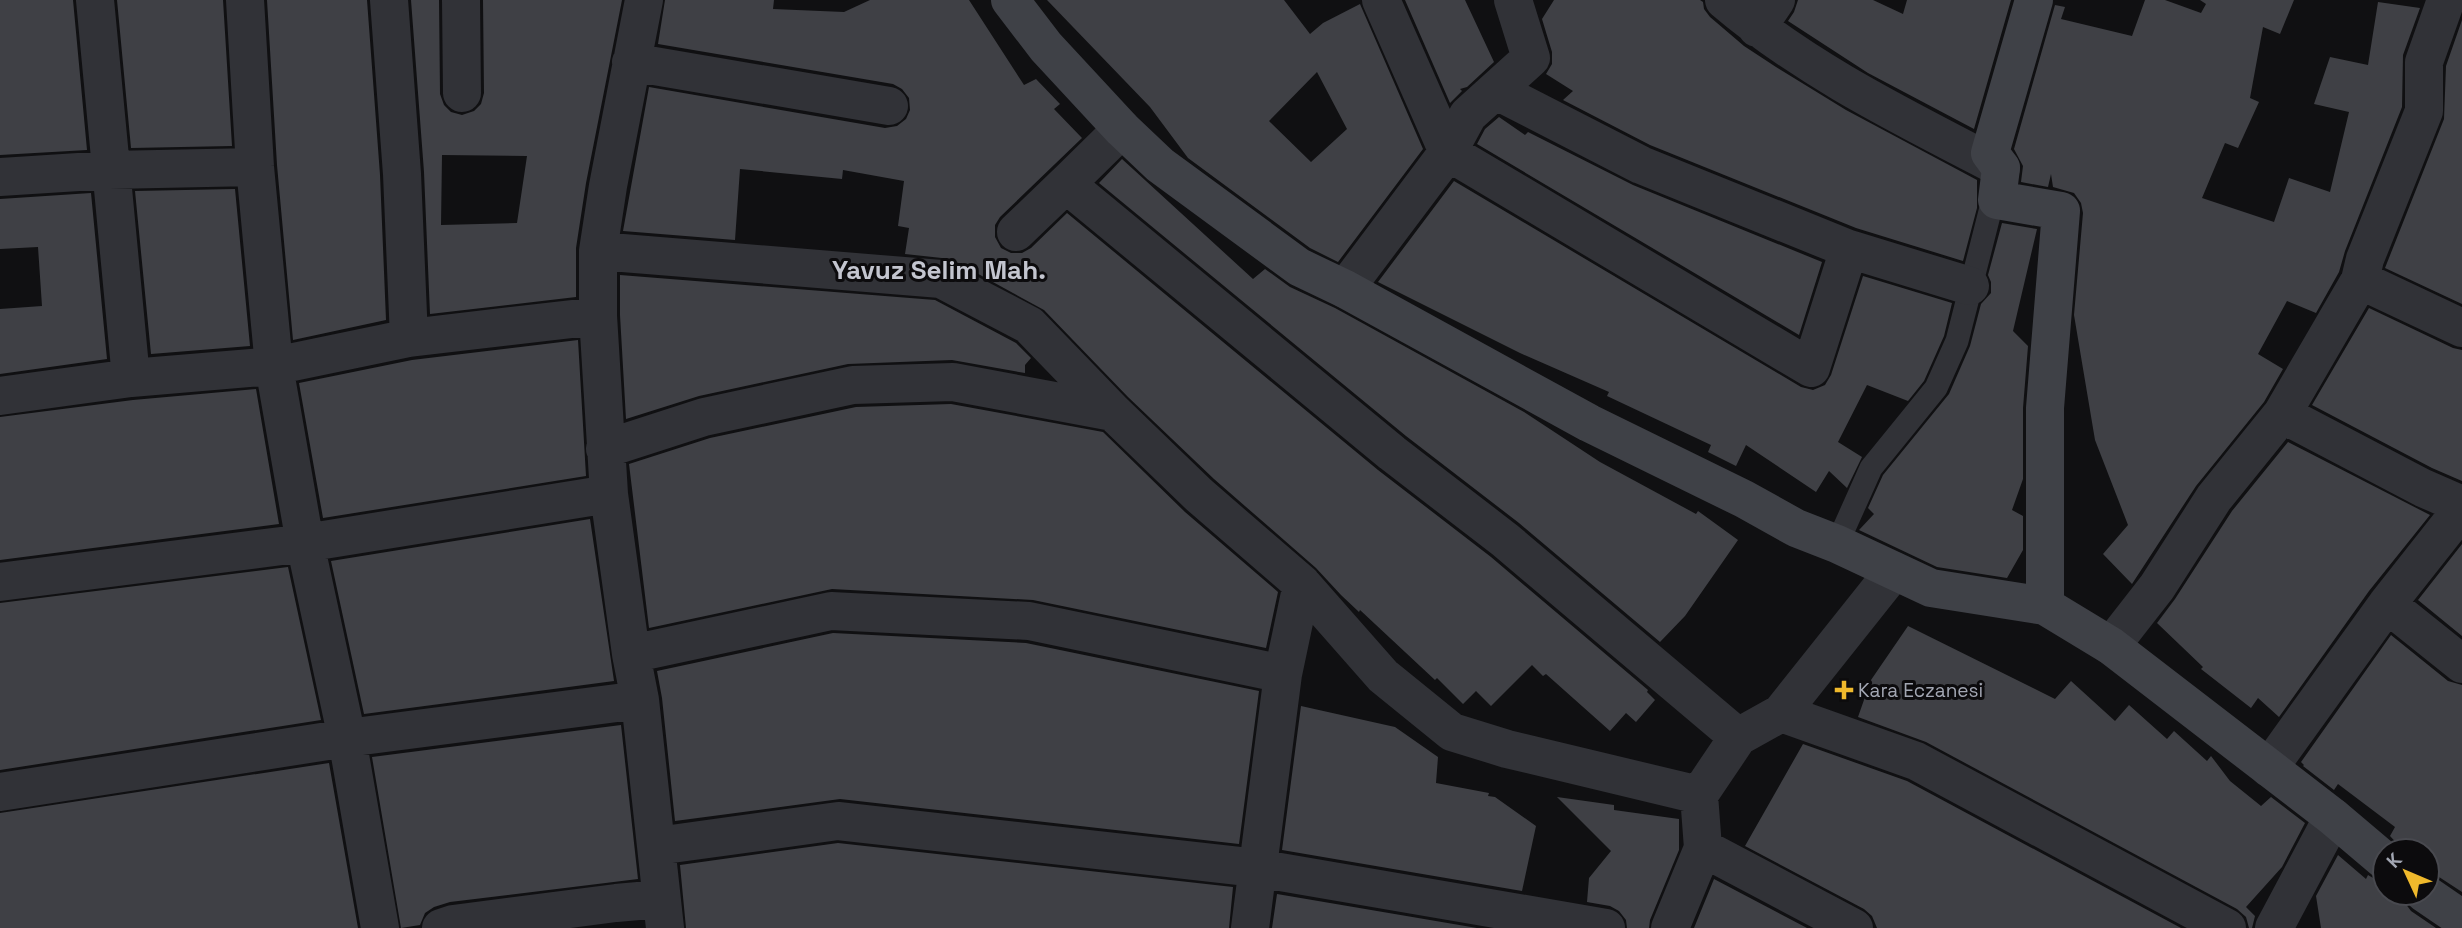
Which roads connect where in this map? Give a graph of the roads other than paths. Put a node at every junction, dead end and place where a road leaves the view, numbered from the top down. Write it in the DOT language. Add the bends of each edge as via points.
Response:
graph roads {
  1 [pos="96,0"];
  2 [pos="245,0"];
  3 [pos="389,0"];
  4 [pos="461,0"];
  5 [pos="643,0"];
  6 [pos="1010,0"];
  7 [pos="1381,0"];
  8 [pos="1724,0"];
  9 [pos="2034,0"];
  10 [pos="2446,0"];
  11 [pos="1521,5"];
  12 [pos="1766,14"];
  13 [pos="631,62"];
  14 [pos="1497,90"];
  15 [pos="462,93"];
  16 [pos="889,106"];
  17 [pos="1122,129"];
  18 [pos="1448,152"];
  19 [pos="255,166"];
  20 [pos="2001,168"];
  21 [pos="110,170"];
  22 [pos="0,177"];
  23 [pos="1066,184"];
  24 [pos="1016,232"];
  25 [pos="1849,249"];
  26 [pos="598,251"];
  27 [pos="2360,280"];
  28 [pos="1970,286"];
  29 [pos="1345,289"];
  30 [pos="598,316"];
  31 [pos="2462,328"];
  32 [pos="410,338"];
  33 [pos="274,366"];
  34 [pos="131,378"];
  35 [pos="0,396"];
  36 [pos="1113,412"];
  37 [pos="2282,414"];
  38 [pos="605,449"];
  39 [pos="609,494"];
  40 [pos="2462,507"];
  41 [pos="305,543"];
  42 [pos="1837,544"];
  43 [pos="1894,571"];
  44 [pos="0,582"];
  45 [pos="1302,584"];
  46 [pos="2387,604"];
  47 [pos="2045,606"];
  48 [pos="2111,646"];
  49 [pos="631,654"];
  50 [pos="2462,664"];
  51 [pos="1283,674"];
  52 [pos="640,701"];
  53 [pos="1781,713"];
  54 [pos="1738,737"];
  55 [pos="347,738"];
  56 [pos="2269,768"];
  57 [pos="0,792"];
  58 [pos="1699,795"];
  59 [pos="2333,817"];
  60 [pos="657,846"];
  61 [pos="1703,848"];
  62 [pos="2371,849"];
  63 [pos="1257,867"];
  64 [pos="2441,905"];
  65 [pos="663,914"];
  66 [pos="2462,919"];
  67 [pos="380,928"];
  68 [pos="441,928"];
  69 [pos="1250,928"];
  70 [pos="1606,928"];
  71 [pos="1670,928"];
  72 [pos="1854,928"];
  73 [pos="2227,928"];
  74 [pos="2274,928"];
  1 -- 21 [label="street"];
  2 -- 19 [label="street"];
  3 -- 32 [label="street"];
  4 -- 15 [label="street"];
  5 -- 13 [label="street"];
  6 -- 17 [label="street" via="1046,47"];
  7 -- 18 [label="street"];
  8 -- 12 [label="street"];
  9 -- 20 [label="street" via="1990,153"];
  10 -- 27 [label="street" via="2424,62 2424,111"];
  11 -- 14 [label="street" via="1531,58"];
  12 -- 20 [label="street" via="1867,98"];
  13 -- 16 [label="street"];
  13 -- 26 [label="street"];
  14 -- 18 [label="street" via="1468,115"];
  14 -- 25 [label="street" via="1641,165"];
  17 -- 23 [label="street"];
  17 -- 29 [label="street" via="1160,165 1299,267"];
  18 -- 25 [label="street" via="1811,368"];
  18 -- 29 [label="street"];
  19 -- 21 [label="street"];
  19 -- 33 [label="street"];
  20 -- 28 [label="lane"];
  20 -- 47 [label="street" via="1997,200 2061,211 2045,408"];
  21 -- 22 [label="street"];
  21 -- 34 [label="street"];
  23 -- 24 [label="street"];
  23 -- 54 [label="street" via="1392,453 1506,540"];
  25 -- 28 [label="street"];
  26 -- 30 [label="street"];
  26 -- 36 [label="street" via="941,279 1029,325"];
  27 -- 31 [label="street"];
  27 -- 37 [label="street"];
  28 -- 42 [label="lane" via="1957,341 1936,388 1871,468"];
  29 -- 42 [label="street" via="1589,423 1796,528"];
  30 -- 32 [label="street"];
  30 -- 38 [label="street"];
  32 -- 33 [label="street"];
  33 -- 34 [label="street"];
  33 -- 41 [label="street"];
  34 -- 35 [label="street"];
  36 -- 38 [label="street" via="953,382 853,385 704,416"];
  36 -- 45 [label="street" via="1199,495"];
  37 -- 40 [label="street"];
  37 -- 48 [label="street" via="2214,498 2157,587"];
  38 -- 39 [label="street"];
  39 -- 41 [label="street"];
  39 -- 49 [label="street"];
  40 -- 46 [label="street"];
  41 -- 44 [label="street"];
  41 -- 55 [label="street"];
  42 -- 43 [label="street"];
  43 -- 47 [label="street" via="1931,588"];
  43 -- 53 [label="street"];
  45 -- 51 [label="street"];
  45 -- 58 [label="street" via="1383,676 1452,732"];
  46 -- 50 [label="street"];
  46 -- 56 [label="street"];
  47 -- 48 [label="street"];
  48 -- 56 [label="street"];
  49 -- 51 [label="street" via="831,611 1029,621"];
  49 -- 52 [label="street"];
  51 -- 63 [label="street"];
  52 -- 55 [label="street"];
  52 -- 60 [label="street"];
  53 -- 54 [label="street"];
  53 -- 73 [label="street" via="1916,761"];
  54 -- 58 [label="street"];
  55 -- 57 [label="street"];
  55 -- 67 [label="street"];
  56 -- 59 [label="street"];
  58 -- 61 [label="street"];
  59 -- 62 [label="street"];
  59 -- 74 [label="street"];
  60 -- 63 [label="street" via="838,821"];
  60 -- 65 [label="street"];
  61 -- 71 [label="street"];
  61 -- 72 [label="street"];
  63 -- 69 [label="street"];
  63 -- 70 [label="street"];
  64 -- 66 [label="street"];
  65 -- 68 [label="street" via="602,904"];
}
